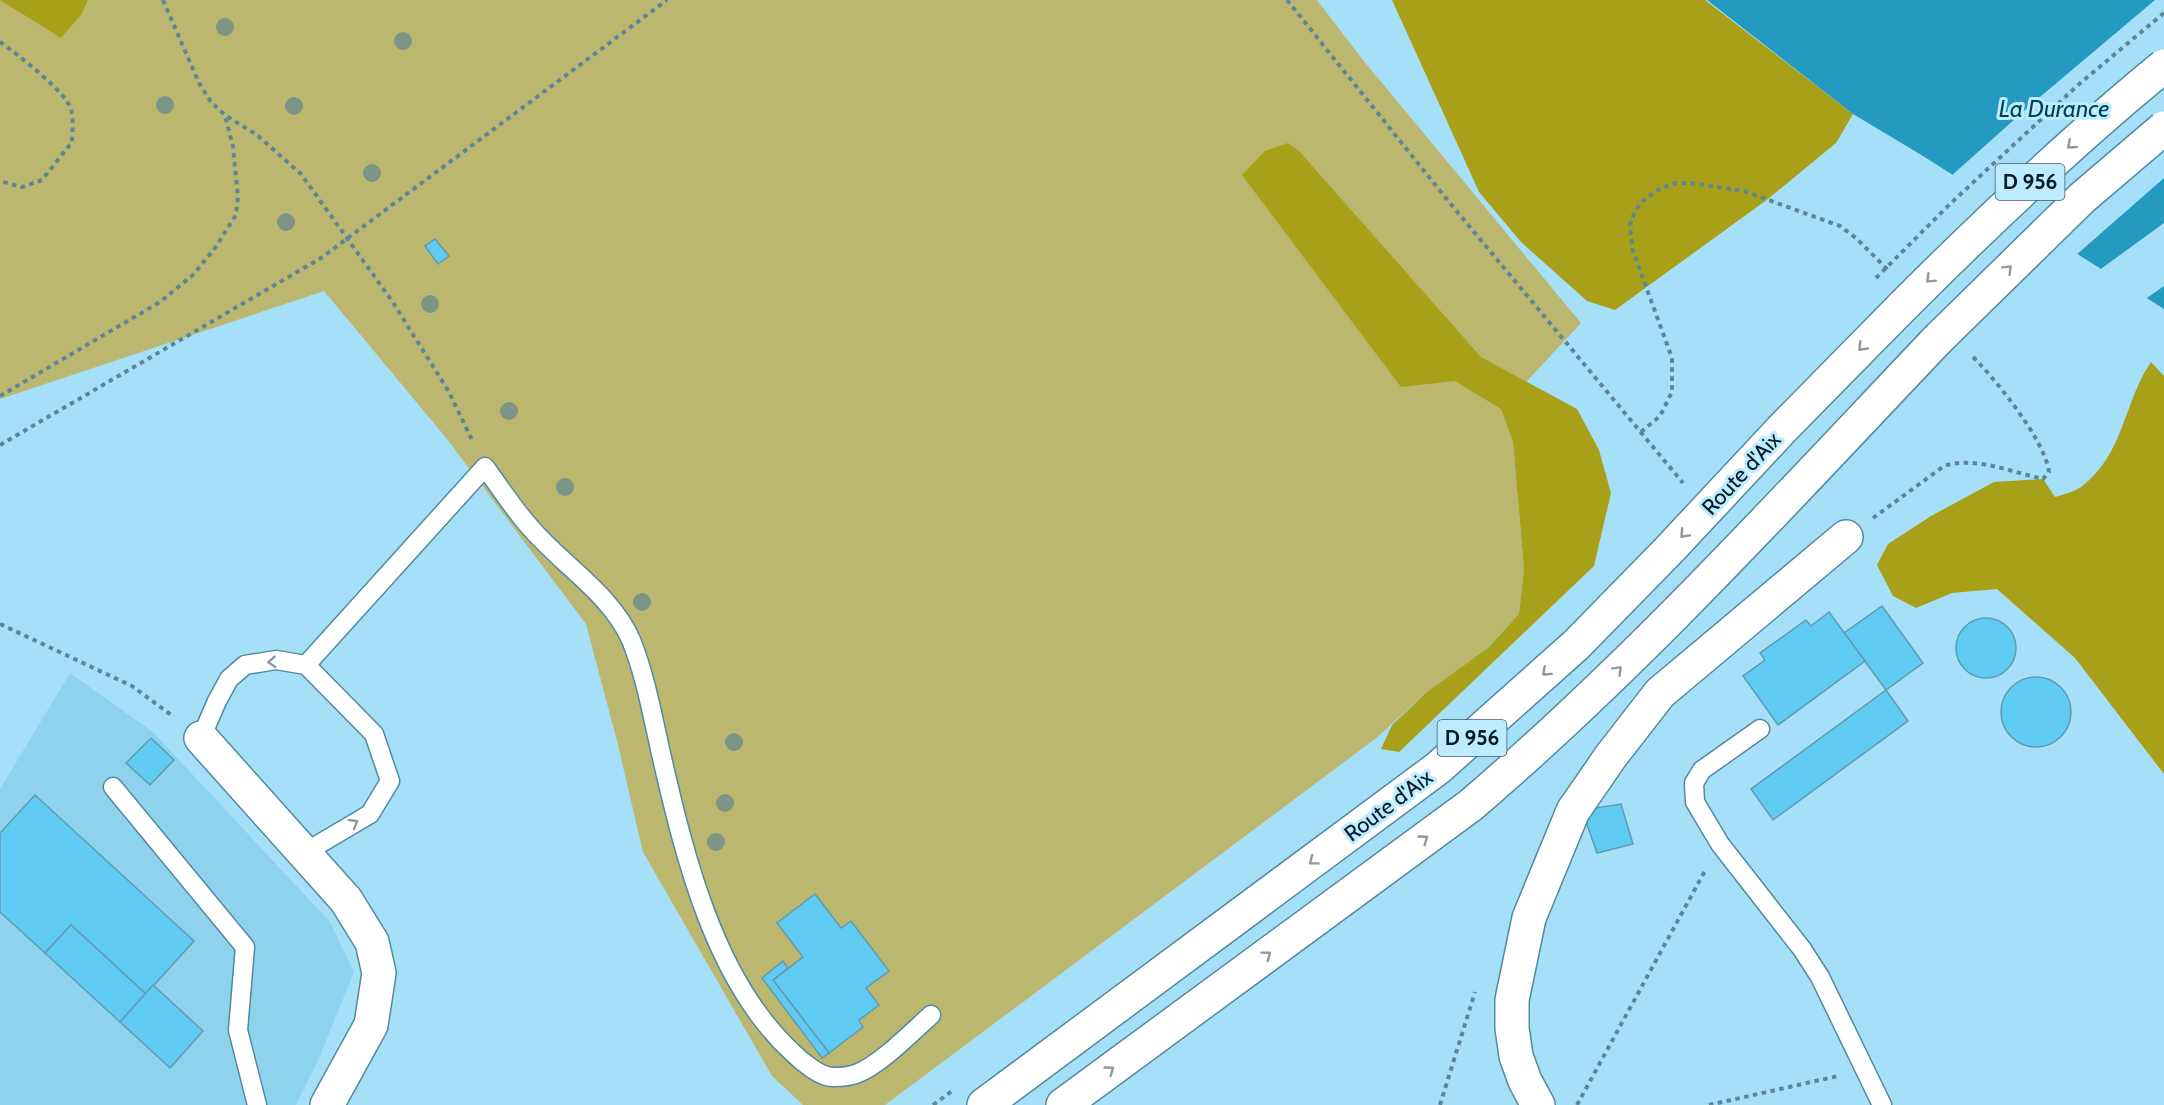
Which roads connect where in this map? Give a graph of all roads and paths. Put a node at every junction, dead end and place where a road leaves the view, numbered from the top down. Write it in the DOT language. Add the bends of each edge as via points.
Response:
graph roads {
  1 [pos="163,0"];
  2 [pos="667,0"];
  3 [pos="1287,0"];
  4 [pos="0,42"];
  5 [pos="2164,66"];
  6 [pos="225,115"];
  7 [pos="2164,128"];
  8 [pos="0,181"];
  9 [pos="347,237"];
  10 [pos="0,396"];
  11 [pos="0,445"];
  12 [pos="485,467"];
  13 [pos="1691,475"];
  14 [pos="1683,483"];
  15 [pos="1675,492"];
  16 [pos="1846,537"];
  17 [pos="0,624"];
  18 [pos="306,665"];
  19 [pos="1760,729"];
  20 [pos="201,738"];
  21 [pos="112,787"];
  22 [pos="1720,844"];
  23 [pos="304,854"];
  24 [pos="931,1015"];
  25 [pos="1865,1069"];
  26 [pos="973,1095"];
  27 [pos="257,1105"];
  28 [pos="327,1105"];
  29 [pos="933,1105"];
  30 [pos="1063,1105"];
  31 [pos="1538,1105"];
  32 [pos="1576,1105"];
  33 [pos="1709,1105"];
  34 [pos="1882,1105"];
  1 -- 6 [label="path" via="199,83"];
  2 -- 9 [label="path"];
  3 -- 14 [label="path"];
  4 -- 8 [label="path" via="56,89 71,109 72,142 42,180 22,187"];
  5 -- 26 [label="main road, Route d'Aix / D 956, one-way, bridge" via="2045,167 1984,225 1576,645 1494,720 1438,768"];
  6 -- 9 [label="path" via="257,135 301,174"];
  6 -- 10 [label="path" via="238,197 236,215 215,248 194,274 160,302"];
  30 -- 7 [label="main road, D 956, one-way, bridge" via="1471,805 1533,752 1761,525 1937,340 2082,198"];
  9 -- 11 [label="path" via="321,258"];
  9 -- 12 [label="path" via="449,392"];
  12 -- 18 [label="lane"];
  12 -- 24 [label="lane" via="538,536 594,589 630,638 646,687 684,849 722,954 778,1040 806,1065 831,1078 856,1074 872,1066"];
  13 -- 14 [label="path"];
  14 -- 15 [label="path"];
  16 -- 31 [label="main road" via="1660,693 1573,811 1529,918 1512,1000 1516,1056"];
  17 -- 20 [label="path" via="132,686"];
  18 -- 20 [label="lane, one-way" via="276,660 245,665 230,679"];
  23 -- 18 [label="lane, one-way" via="370,813 390,781 374,734"];
  19 -- 22 [label="lane" via="1702,770 1694,783 1695,802"];
  20 -- 23 [label="main road"];
  21 -- 27 [label="lane" via="245,947 238,1030"];
  22 -- 25 [label="lane" via="1802,949"];
  22 -- 32 [label="path"];
  23 -- 28 [label="main road" via="346,900 362,925 372,942 379,973 371,1025"];
  25 -- 33 [label="path"];
  25 -- 34 [label="lane"];
  26 -- 29 [label="path"];
}
